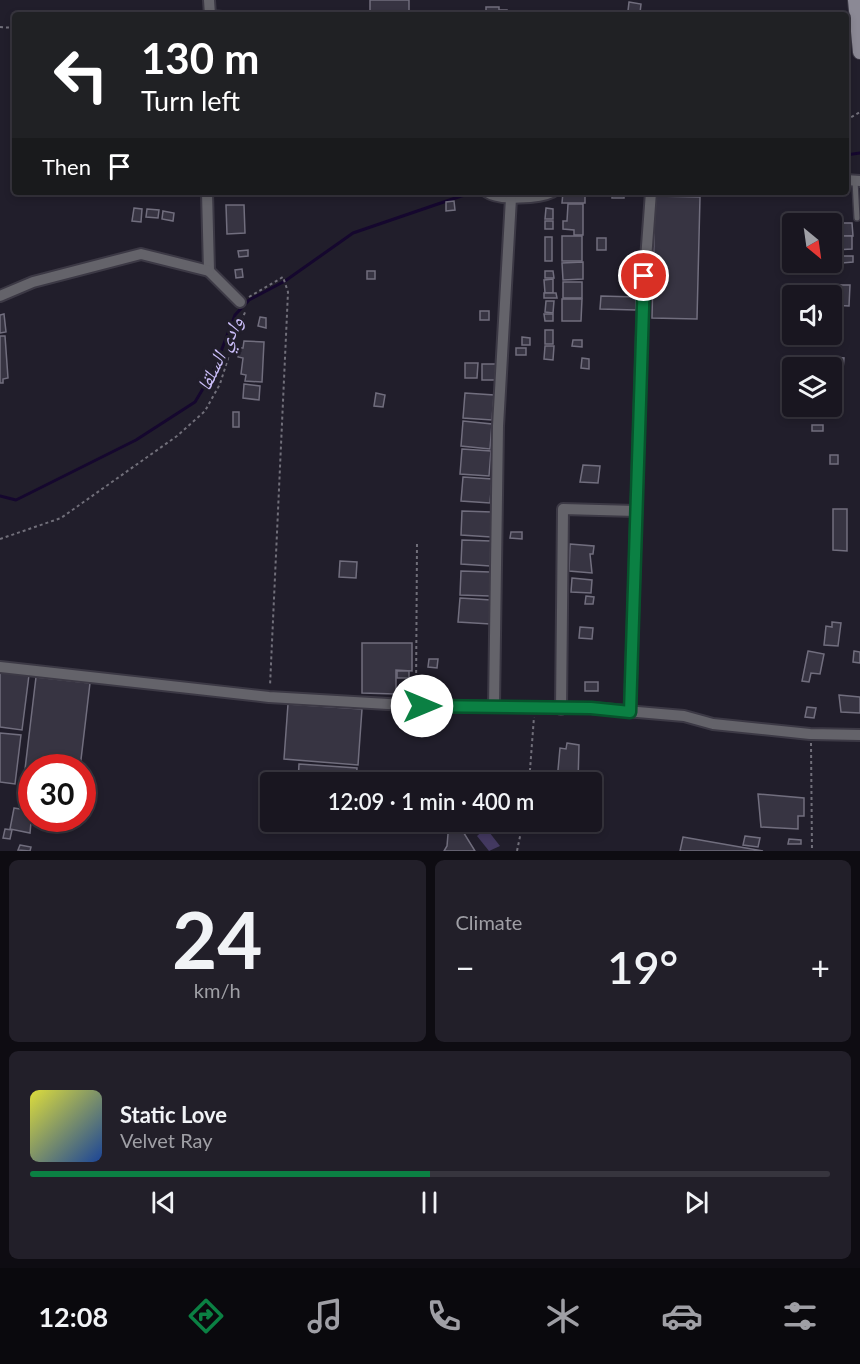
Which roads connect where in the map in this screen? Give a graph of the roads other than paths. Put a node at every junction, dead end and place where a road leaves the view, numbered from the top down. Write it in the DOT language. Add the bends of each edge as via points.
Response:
graph roads {
  1 [pos="855,0"];
  2 [pos="860,52"];
  3 [pos="854,180"];
  4 [pos="207,195"];
  5 [pos="491,195"];
  6 [pos="532,195"];
  7 [pos="651,195"];
  8 [pos="511,198"];
  9 [pos="857,218"];
  10 [pos="209,271"];
  11 [pos="0,296"];
  12 [pos="240,302"];
  13 [pos="636,511"];
  14 [pos="0,667"];
  15 [pos="494,706"];
  16 [pos="561,709"];
  17 [pos="630,712"];
  18 [pos="860,735"];
  1 -- 2 [label="main road"];
  3 -- 9 [label="lane"];
  4 -- 10 [label="street"];
  5 -- 8 [label="street"];
  6 -- 8 [label="street"];
  7 -- 13 [label="street"];
  8 -- 15 [label="street" via="497,437"];
  10 -- 11 [label="street" via="141,254 33,282"];
  10 -- 12 [label="street"];
  13 -- 16 [label="street" via="563,509"];
  13 -- 17 [label="street"];
  14 -- 15 [label="street" via="269,698"];
  15 -- 16 [label="street"];
  16 -- 17 [label="street"];
  17 -- 18 [label="street" via="812,734"];
}
